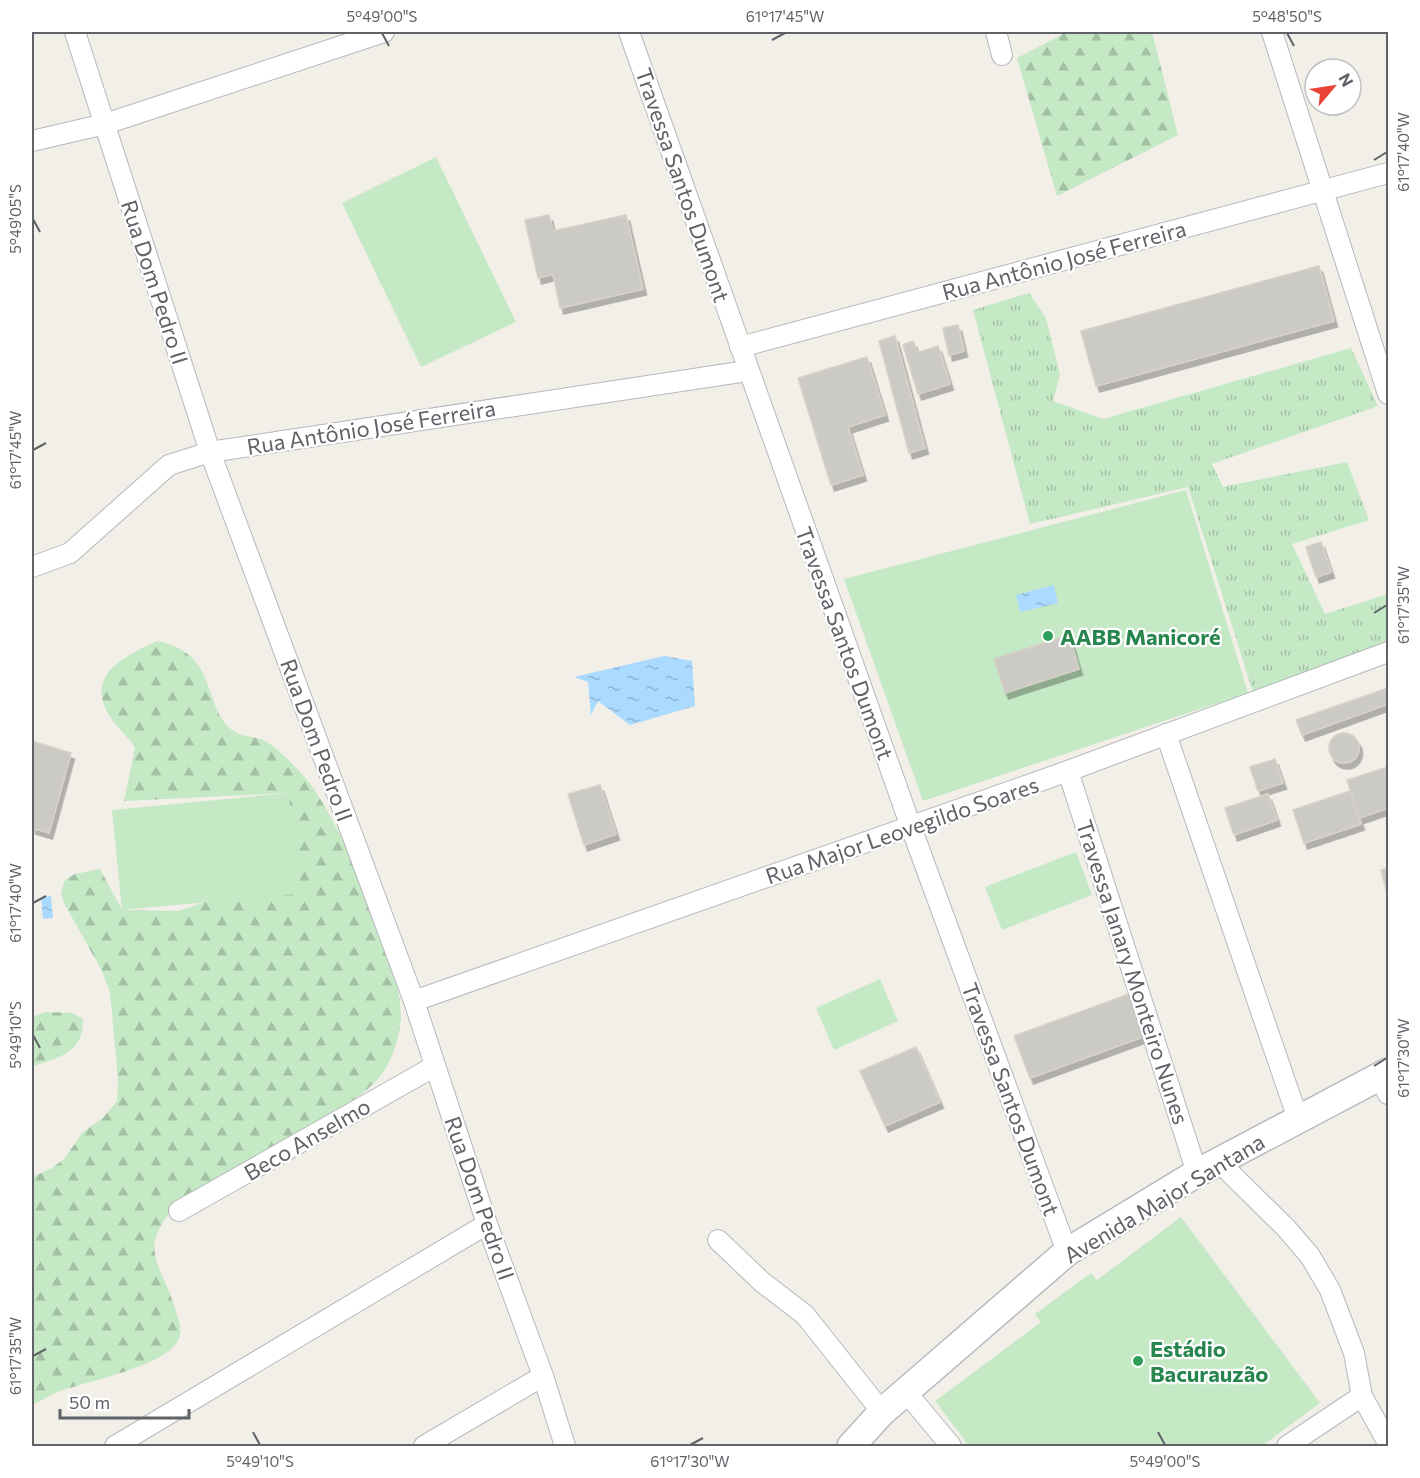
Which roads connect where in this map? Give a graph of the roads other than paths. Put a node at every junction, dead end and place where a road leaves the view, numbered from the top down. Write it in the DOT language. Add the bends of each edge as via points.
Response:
graph roads {
  1 [pos="75,32"];
  2 [pos="384,32"];
  3 [pos="629,32"];
  4 [pos="996,32"];
  5 [pos="1272,32"];
  6 [pos="1002,55"];
  7 [pos="105,124"];
  8 [pos="32,141"];
  9 [pos="1389,173"];
  10 [pos="1325,191"];
  11 [pos="740,347"];
  12 [pos="747,371"];
  13 [pos="1389,394"];
  14 [pos="210,452"];
  15 [pos="32,567"];
  16 [pos="1389,652"];
  17 [pos="1166,734"];
  18 [pos="1068,771"];
  19 [pos="911,827"];
  20 [pos="414,1001"];
  21 [pos="435,1066"];
  22 [pos="1385,1081"];
  23 [pos="1298,1119"];
  24 [pos="1208,1168"];
  25 [pos="179,1211"];
  26 [pos="487,1224"];
  27 [pos="718,1240"];
  28 [pos="1067,1252"];
  29 [pos="543,1376"];
  30 [pos="906,1392"];
  31 [pos="1362,1395"];
  32 [pos="882,1412"];
  33 [pos="1389,1443"];
  34 [pos="115,1446"];
  35 [pos="424,1446"];
  36 [pos="565,1446"];
  37 [pos="851,1446"];
  38 [pos="951,1446"];
  39 [pos="1287,1446"];
  1 -- 7 [label="street, Rua Dom Pedro II"];
  2 -- 7 [label="street"];
  3 -- 11 [label="street, Travessa Santos Dumont"];
  4 -- 6 [label="street"];
  5 -- 10 [label="street"];
  7 -- 8 [label="street"];
  7 -- 14 [label="street, Rua Dom Pedro II"];
  9 -- 10 [label="street, Rua Antônio José Ferreira"];
  10 -- 11 [label="street, Rua Antônio José Ferreira"];
  10 -- 13 [label="street"];
  11 -- 12 [label="street, Travessa Santos Dumont"];
  12 -- 14 [label="street, Rua Antônio José Ferreira"];
  12 -- 19 [label="street, Travessa Santos Dumont"];
  14 -- 15 [label="street, Rua Antônio José Ferreira" via="169,465 70,553"];
  14 -- 20 [label="street, Rua Dom Pedro II"];
  16 -- 17 [label="street, Rua Major Leovegildo Soares"];
  17 -- 18 [label="street, Rua Major Leovegildo Soares"];
  17 -- 23 [label="street"];
  18 -- 19 [label="street, Rua Major Leovegildo Soares"];
  18 -- 24 [label="street, Travessa Janary Monteiro Nunes"];
  19 -- 20 [label="street, Rua Major Leovegildo Soares"];
  19 -- 28 [label="street, Travessa Santos Dumont"];
  20 -- 21 [label="street, Rua Dom Pedro II"];
  21 -- 25 [label="street, Beco Anselmo"];
  21 -- 26 [label="street, Rua Dom Pedro II"];
  22 -- 23 [label="street, Avenida Major Santana"];
  23 -- 24 [label="street, Avenida Major Santana"];
  24 -- 28 [label="street, Avenida Major Santana"];
  24 -- 31 [label="street" via="1286,1228 1310,1256 1330,1290 1354,1353"];
  26 -- 29 [label="street, Rua Dom Pedro II"];
  26 -- 34 [label="street"];
  27 -- 32 [label="street" via="762,1282 805,1315"];
  28 -- 30 [label="street, Avenida Major Santana"];
  29 -- 35 [label="street"];
  29 -- 36 [label="street, Rua Dom Pedro II"];
  30 -- 32 [label="street, Avenida Major Santana"];
  30 -- 38 [label="street"];
  31 -- 33 [label="street"];
  31 -- 39 [label="street"];
  32 -- 37 [label="street, Avenida Major Santana"];
}
